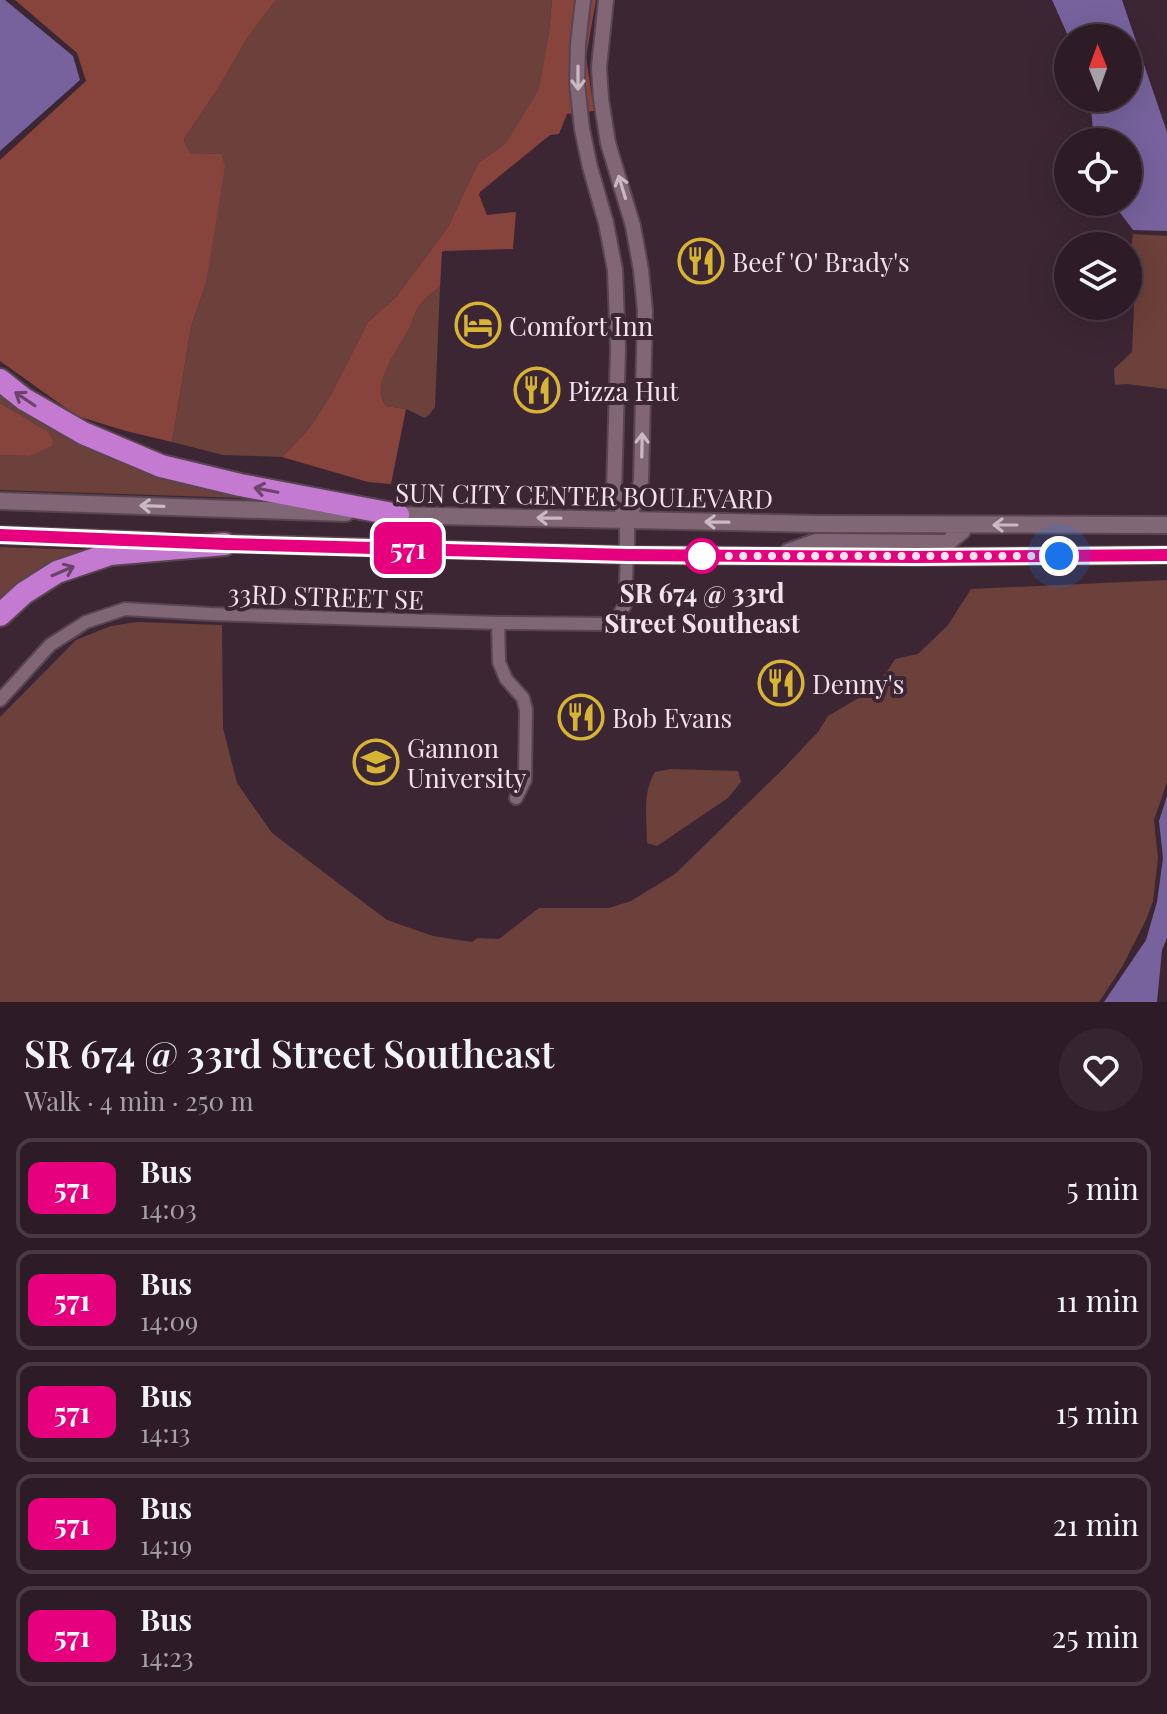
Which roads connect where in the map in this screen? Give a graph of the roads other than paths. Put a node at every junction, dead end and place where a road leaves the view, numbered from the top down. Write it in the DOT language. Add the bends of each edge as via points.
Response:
graph roads {
  1 [pos="583,0"];
  2 [pos="606,0"];
  3 [pos="0,380"];
  4 [pos="0,501"];
  5 [pos="398,515"];
  6 [pos="627,520"];
  7 [pos="965,525"];
  8 [pos="1167,525"];
  9 [pos="0,535"];
  10 [pos="225,544"];
  11 [pos="627,555"];
  12 [pos="1167,555"];
  13 [pos="775,556"];
  14 [pos="0,615"];
  15 [pos="498,623"];
  16 [pos="0,700"];
  17 [pos="516,798"];
  1 -- 6 [label="street, one-way" via="577,83 582,129 615,270 614,492"];
  6 -- 2 [label="street, one-way" via="641,481 645,311 633,226 601,99"];
  5 -- 3 [label="highway, one-way" via="161,466 83,433"];
  5 -- 4 [label="main road, SUN CITY CENTER BOULEVARD, one-way"];
  6 -- 5 [label="main road, SUN CITY CENTER BOULEVARD, one-way"];
  7 -- 6 [label="main road, SUN CITY CENTER BOULEVARD, one-way"];
  6 -- 11 [label="street"];
  8 -- 7 [label="main road, SUN CITY CENTER BOULEVARD, one-way"];
  7 -- 13 [label="main road" via="947,543 816,542"];
  9 -- 10 [label="main road"];
  10 -- 11 [label="main road"];
  14 -- 10 [label="highway, one-way" via="57,572 110,554"];
  11 -- 13 [label="main road"];
  11 -- 15 [label="street, 33RD STREET SE" via="625,605 617,618 605,624"];
  12 -- 13 [label="main road"];
  15 -- 16 [label="street, 33RD STREET SE" via="125,609 86,622 50,645"];
  15 -- 17 [label="street" via="499,662 526,710 525,780"];
}
